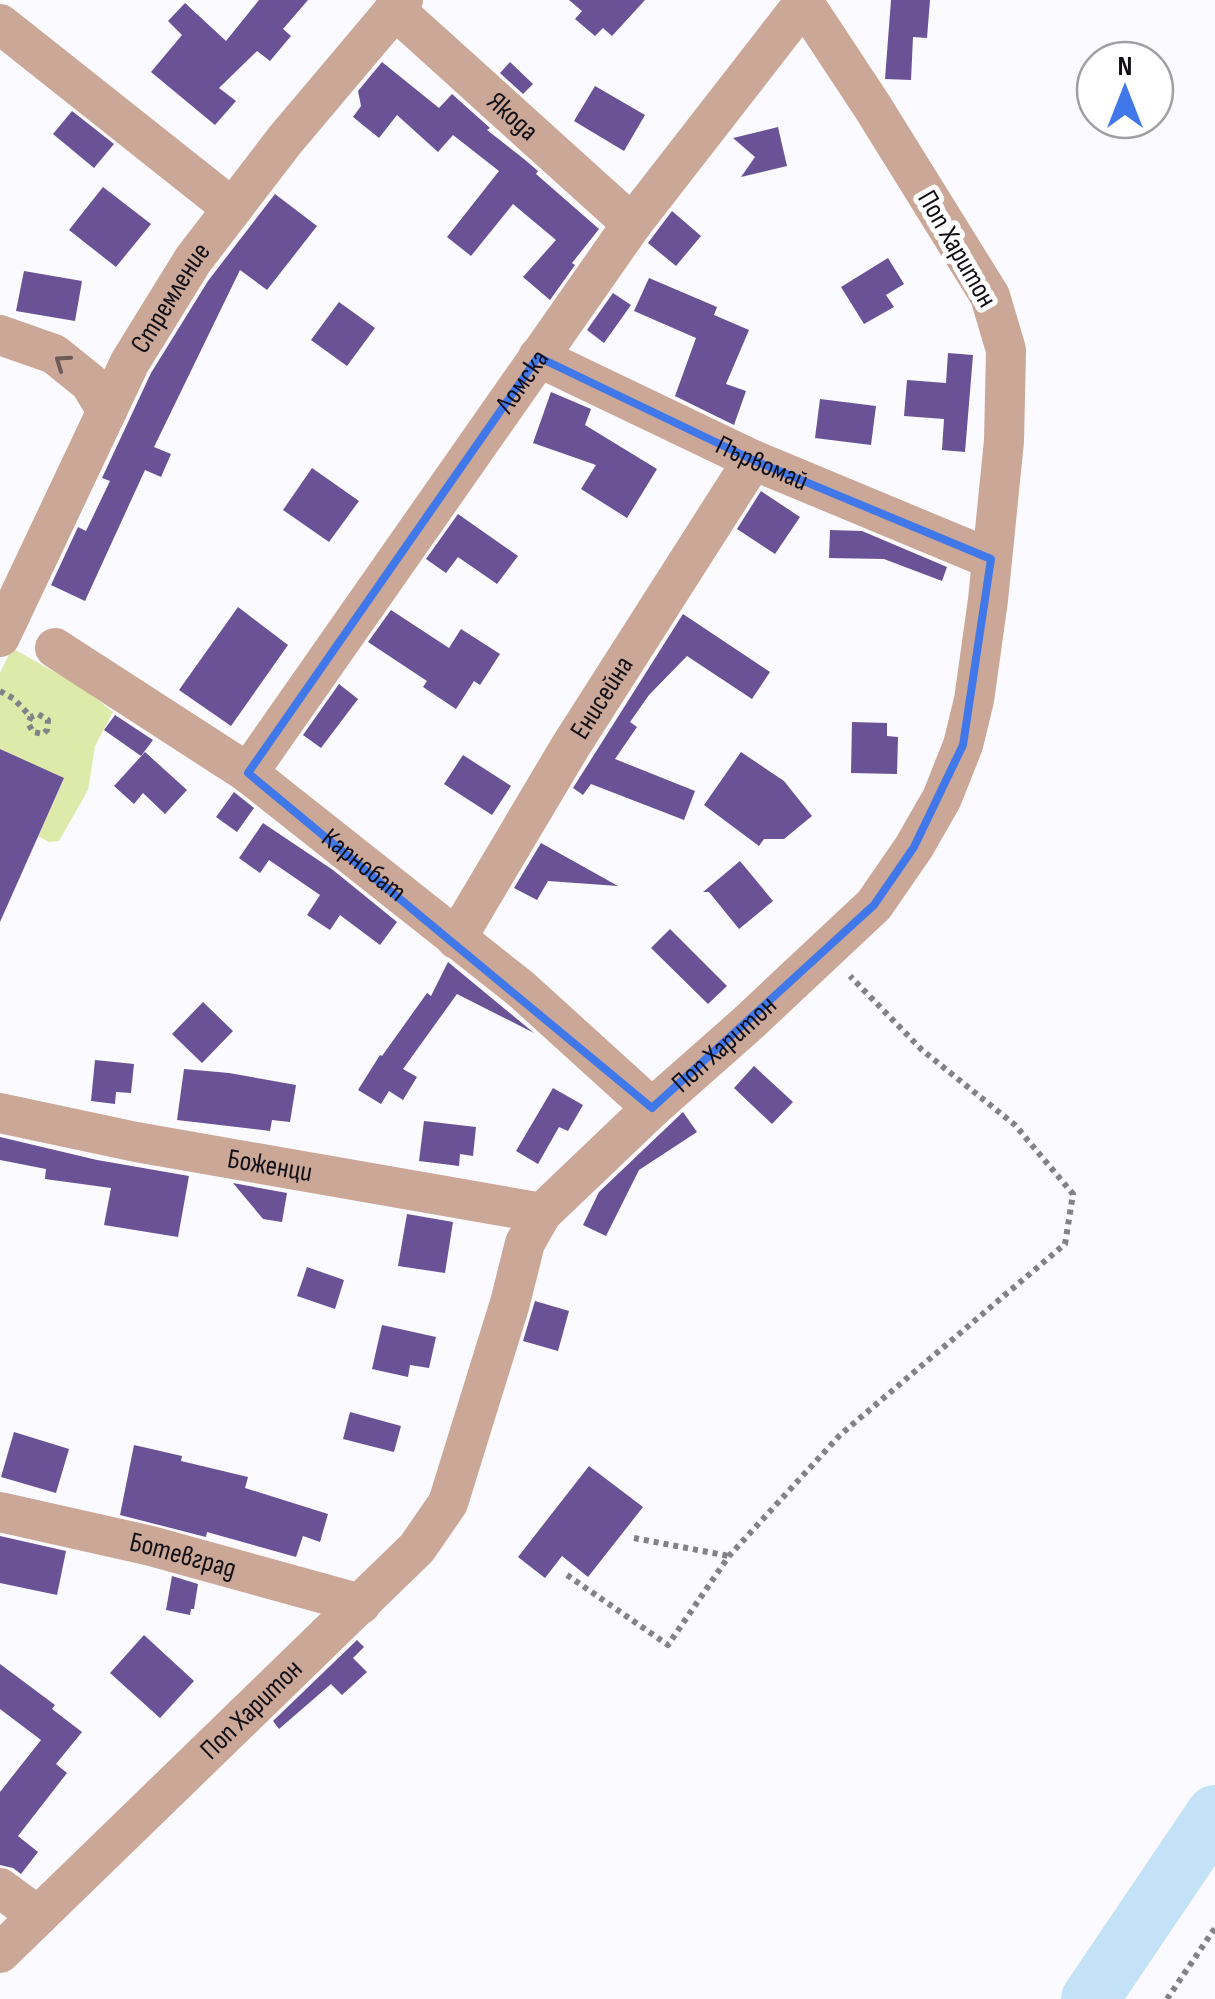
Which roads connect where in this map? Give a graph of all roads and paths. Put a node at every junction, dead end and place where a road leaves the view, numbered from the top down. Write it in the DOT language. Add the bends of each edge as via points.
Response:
graph roads {
  1 [pos="805,2"];
  2 [pos="399,5"];
  3 [pos="0,24"];
  4 [pos="232,208"];
  5 [pos="632,224"];
  6 [pos="0,335"];
  7 [pos="538,358"];
  8 [pos="107,411"];
  9 [pos="753,460"];
  10 [pos="991,559"];
  11 [pos="0,637"];
  12 [pos="55,648"];
  13 [pos="0,691"];
  14 [pos="30,717"];
  15 [pos="248,772"];
  16 [pos="456,939"];
  17 [pos="824,950"];
  18 [pos="652,1108"];
  19 [pos="0,1113"];
  20 [pos="542,1213"];
  21 [pos="0,1512"];
  22 [pos="634,1538"];
  23 [pos="729,1556"];
  24 [pos="567,1575"];
  25 [pos="361,1604"];
  26 [pos="0,1888"];
  27 [pos="38,1916"];
  28 [pos="1215,1928"];
  29 [pos="0,1953"];
  30 [pos="1167,1999"];
  1 -- 5 [label="street, Ломска"];
  1 -- 10 [label="street, Поп Харитон" via="990,296 1006,350"];
  2 -- 4 [label="street, Стремление"];
  2 -- 5 [label="street, Якода"];
  3 -- 4 [label="street"];
  4 -- 8 [label="street, Стремление" via="130,362"];
  5 -- 7 [label="street, Ломска"];
  8 -- 6 [label="street, one-way" via="90,383 54,354"];
  7 -- 9 [label="street, Първомай"];
  7 -- 15 [label="street, Ломска"];
  8 -- 11 [label="street, Стремление"];
  9 -- 10 [label="street, Първомай"];
  9 -- 16 [label="street, Енисейна"];
  10 -- 17 [label="street, Поп Харитон" via="974,700 942,798 874,905"];
  12 -- 15 [label="street, Карнобат"];
  13 -- 14 [label="path"];
  15 -- 16 [label="street, Карнобат"];
  16 -- 18 [label="street, Карнобат" via="522,988"];
  17 -- 18 [label="street, Поп Харитон"];
  17 -- 23 [label="path" via="922,1050 1015,1125 1074,1194 1065,1244 840,1435"];
  18 -- 20 [label="street, Поп Харитон"];
  19 -- 20 [label="street, Боженци"];
  20 -- 25 [label="street, Поп Харитон" via="525,1243 448,1503 417,1548"];
  21 -- 25 [label="street, Ботевград"];
  22 -- 23 [label="path"];
  23 -- 24 [label="path" via="668,1645"];
  25 -- 27 [label="street, Поп Харитон"];
  26 -- 27 [label="street"];
  27 -- 29 [label="street, Поп Харитон"];
  28 -- 30 [label="path"];
}
